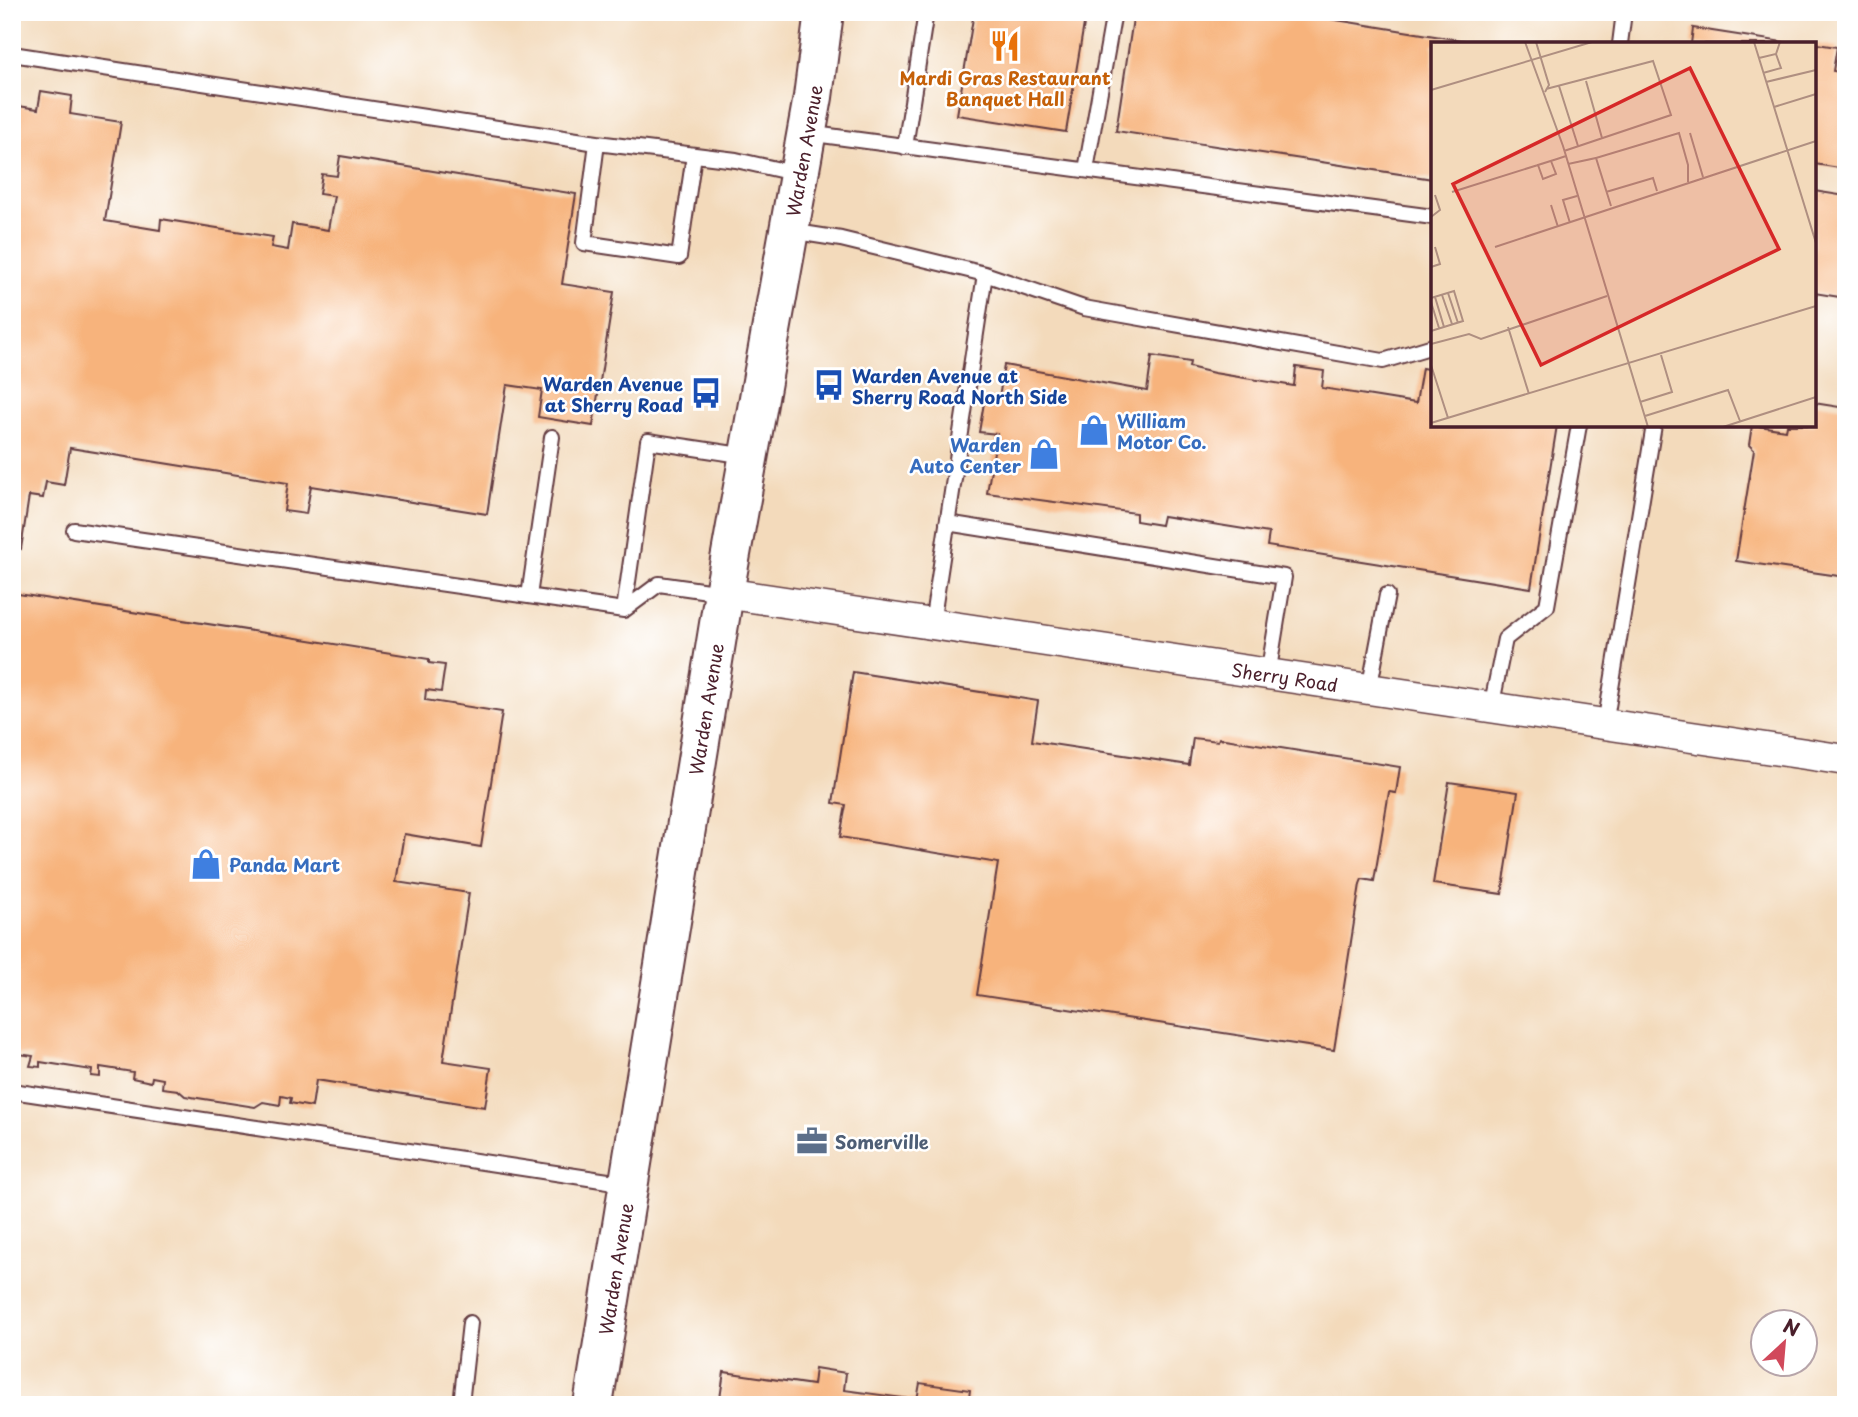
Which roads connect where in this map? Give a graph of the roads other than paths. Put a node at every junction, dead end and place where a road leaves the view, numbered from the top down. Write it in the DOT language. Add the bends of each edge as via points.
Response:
graph roads {
  1 [pos="824,12"];
  2 [pos="926,12"];
  3 [pos="1114,12"];
  4 [pos="1625,12"];
  5 [pos="1620,42"];
  6 [pos="12,54"];
  7 [pos="807,133"];
  8 [pos="597,143"];
  9 [pos="905,147"];
  10 [pos="694,155"];
  11 [pos="1086,170"];
  12 [pos="799,174"];
  13 [pos="1431,217"];
  14 [pos="789,231"];
  15 [pos="985,274"];
  16 [pos="1431,347"];
  17 [pos="1579,427"];
  18 [pos="1654,427"];
  19 [pos="552,437"];
  20 [pos="748,457"];
  21 [pos="947,523"];
  22 [pos="74,530"];
  23 [pos="724,593"];
  24 [pos="1387,595"];
  25 [pos="529,596"];
  26 [pos="624,610"];
  27 [pos="932,624"];
  28 [pos="1268,675"];
  29 [pos="1369,690"];
  30 [pos="1491,708"];
  31 [pos="1605,725"];
  32 [pos="1846,760"];
  33 [pos="12,1091"];
  34 [pos="629,1184"];
  35 [pos="470,1322"];
  36 [pos="462,1395"];
  37 [pos="593,1405"];
  1 -- 7 [label="main road, Warden Avenue"];
  2 -- 9 [label="lane"];
  3 -- 11 [label="lane"];
  4 -- 5 [label="lane"];
  6 -- 8 [label="lane"];
  7 -- 9 [label="lane"];
  7 -- 12 [label="main road, Warden Avenue"];
  8 -- 10 [label="lane"];
  8 -- 10 [label="lane" via="584,243 679,257"];
  9 -- 11 [label="lane"];
  10 -- 12 [label="lane"];
  11 -- 13 [label="lane"];
  12 -- 14 [label="main road, Warden Avenue"];
  14 -- 15 [label="lane"];
  14 -- 20 [label="main road, Warden Avenue"];
  15 -- 16 [label="lane" via="1084,308 1383,361"];
  15 -- 21 [label="lane"];
  17 -- 30 [label="lane" via="1546,606 1505,639"];
  18 -- 31 [label="lane"];
  19 -- 25 [label="lane"];
  20 -- 23 [label="main road, Warden Avenue"];
  20 -- 26 [label="lane" via="648,440"];
  21 -- 27 [label="lane"];
  21 -- 28 [label="lane" via="1284,577"];
  22 -- 25 [label="lane"];
  23 -- 26 [label="lane" via="659,584"];
  23 -- 27 [label="street, Sherry Road"];
  23 -- 34 [label="main road, Warden Avenue"];
  24 -- 29 [label="lane"];
  25 -- 26 [label="lane"];
  27 -- 28 [label="street, Sherry Road"];
  28 -- 29 [label="street, Sherry Road"];
  29 -- 30 [label="street, Sherry Road"];
  30 -- 31 [label="street, Sherry Road"];
  31 -- 32 [label="street, Sherry Road"];
  33 -- 34 [label="lane"];
  34 -- 37 [label="main road, Warden Avenue"];
  35 -- 36 [label="lane"];
}
